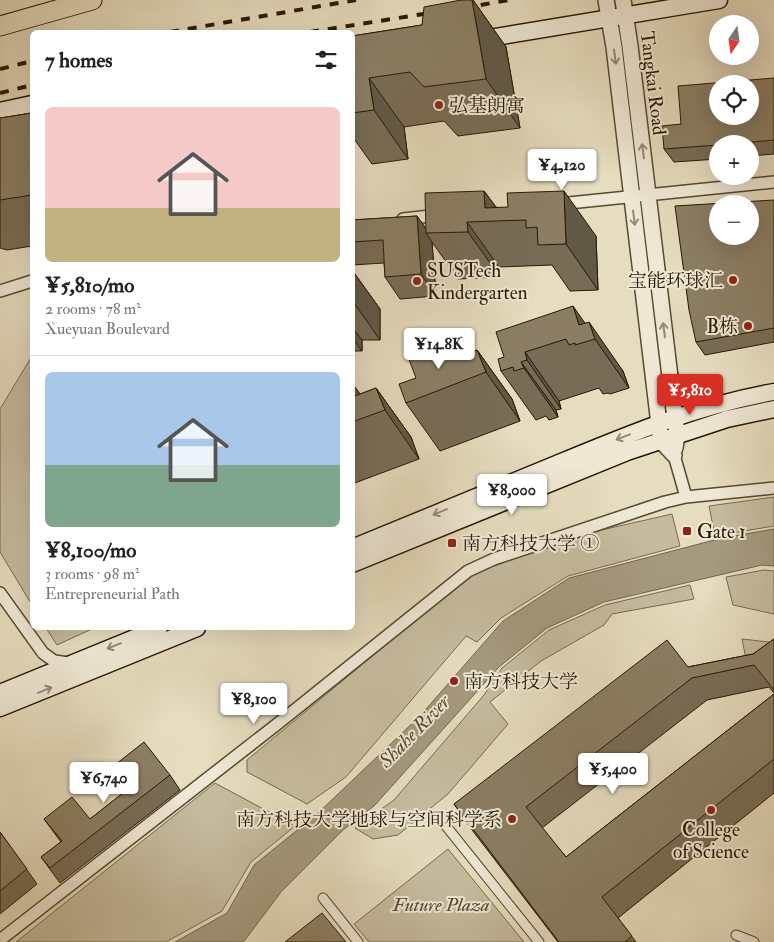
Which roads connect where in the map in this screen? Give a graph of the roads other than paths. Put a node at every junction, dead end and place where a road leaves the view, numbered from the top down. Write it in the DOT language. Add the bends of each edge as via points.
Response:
graph roads {
  1 [pos="92,0"];
  2 [pos="659,0"];
  3 [pos="719,0"];
  4 [pos="616,8"];
  5 [pos="0,26"];
  6 [pos="460,38"];
  7 [pos="30,104"];
  8 [pos="0,111"];
  9 [pos="30,115"];
  10 [pos="0,122"];
  11 [pos="774,182"];
  12 [pos="648,195"];
  13 [pos="632,197"];
  14 [pos="548,205"];
  15 [pos="449,214"];
  16 [pos="391,220"];
  17 [pos="30,282"];
  18 [pos="0,291"];
  19 [pos="670,378"];
  20 [pos="774,392"];
  21 [pos="718,404"];
  22 [pos="774,408"];
  23 [pos="675,418"];
  24 [pos="659,424"];
  25 [pos="677,435"];
  26 [pos="661,441"];
  27 [pos="674,455"];
  28 [pos="774,488"];
  29 [pos="686,497"];
  30 [pos="355,547"];
  31 [pos="355,563"];
  32 [pos="0,593"];
  33 [pos="154,630"];
  34 [pos="192,630"];
  35 [pos="43,653"];
  36 [pos="71,664"];
  37 [pos="38,677"];
  38 [pos="0,693"];
  39 [pos="0,708"];
  40 [pos="438,816"];
  41 [pos="323,898"];
  42 [pos="736,935"];
  43 [pos="0,940"];
  44 [pos="358,942"];
  45 [pos="539,942"];
  46 [pos="754,942"];
  1 -- 5 [label="main road"];
  2 -- 4 [label="main road"];
  3 -- 4 [label="main road"];
  4 -- 6 [label="main road"];
  12 -- 4 [label="street, Tangkai Road, one-way"];
  4 -- 13 [label="street, Tangkai Road, one-way"];
  7 -- 8 [label="main road"];
  9 -- 10 [label="main road"];
  11 -- 12 [label="street"];
  12 -- 13 [label="street"];
  19 -- 12 [label="street, Tangkai Road, one-way"];
  13 -- 14 [label="street"];
  13 -- 24 [label="street, Tangkai Road, one-way"];
  15 -- 16 [label="street"];
  17 -- 18 [label="street"];
  19 -- 21 [label="main road" via="691,398"];
  19 -- 23 [label="street, Tangkai Road"];
  20 -- 21 [label="main road"];
  21 -- 23 [label="main road"];
  22 -- 25 [label="main road"];
  23 -- 24 [label="main road"];
  23 -- 25 [label="street, Tangkai Road"];
  24 -- 26 [label="street, Tangkai Road"];
  24 -- 30 [label="main road, one-way"];
  25 -- 26 [label="main road"];
  25 -- 27 [label="street, Tangkai Road"];
  26 -- 27 [label="street"];
  26 -- 31 [label="main road"];
  27 -- 29 [label="street"];
  28 -- 29 [label="street"];
  29 -- 43 [label="street" via="554,539 468,571"];
  32 -- 35 [label="street"];
  33 -- 36 [label="main road, one-way"];
  39 -- 34 [label="main road, one-way"];
  35 -- 36 [label="street" via="54,661"];
  35 -- 37 [label="street"];
  36 -- 37 [label="main road"];
  37 -- 38 [label="main road"];
  40 -- 45 [label="street"];
  41 -- 44 [label="street"];
  42 -- 46 [label="street"];
}
